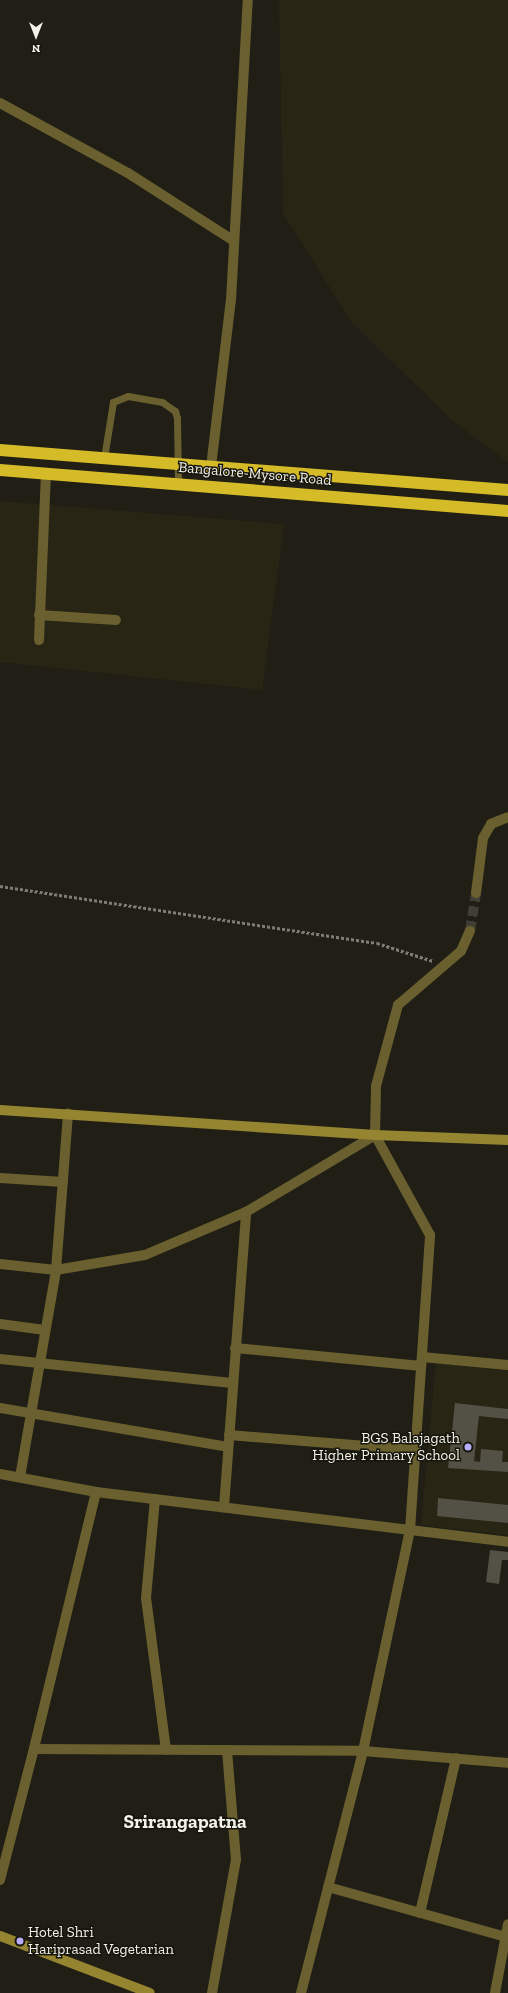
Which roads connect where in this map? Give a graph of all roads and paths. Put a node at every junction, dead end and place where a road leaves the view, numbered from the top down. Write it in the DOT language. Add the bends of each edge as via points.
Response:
graph roads {
  1 [pos="248,0"];
  2 [pos="0,103"];
  3 [pos="234,241"];
  4 [pos="0,450"];
  5 [pos="104,458"];
  6 [pos="180,464"];
  7 [pos="211,467"];
  8 [pos="0,470"];
  9 [pos="46,474"];
  10 [pos="178,484"];
  11 [pos="508,490"];
  12 [pos="508,511"];
  13 [pos="39,615"];
  14 [pos="116,620"];
  15 [pos="39,640"];
  16 [pos="508,817"];
  17 [pos="0,886"];
  18 [pos="476,893"];
  19 [pos="470,931"];
  20 [pos="441,968"];
  21 [pos="0,1110"];
  22 [pos="68,1113"];
  23 [pos="375,1136"];
  24 [pos="508,1140"];
  25 [pos="0,1178"];
  26 [pos="63,1182"];
  27 [pos="246,1212"];
  28 [pos="0,1264"];
  29 [pos="56,1270"];
  30 [pos="0,1324"];
  31 [pos="45,1330"];
  32 [pos="235,1348"];
  33 [pos="0,1359"];
  34 [pos="421,1361"];
  35 [pos="39,1364"];
  36 [pos="508,1364"];
  37 [pos="232,1383"];
  38 [pos="0,1408"];
  39 [pos="31,1411"];
  40 [pos="229,1435"];
  41 [pos="228,1447"];
  42 [pos="416,1450"];
  43 [pos="0,1474"];
  44 [pos="20,1477"];
  45 [pos="96,1492"];
  46 [pos="155,1499"];
  47 [pos="224,1507"];
  48 [pos="410,1530"];
  49 [pos="508,1542"];
  50 [pos="34,1749"];
  51 [pos="166,1750"];
  52 [pos="227,1750"];
  53 [pos="363,1751"];
  54 [pos="456,1758"];
  55 [pos="508,1763"];
  56 [pos="0,1880"];
  57 [pos="328,1887"];
  58 [pos="420,1913"];
  59 [pos="508,1924"];
  60 [pos="0,1936"];
  61 [pos="506,1937"];
  62 [pos="150,1993"];
  63 [pos="212,1993"];
  64 [pos="301,1993"];
  65 [pos="495,1993"];
  1 -- 3 [label="street"];
  2 -- 3 [label="street" via="122,169"];
  3 -- 7 [label="street" via="231,300"];
  4 -- 5 [label="highway, Bangalore-Mysore Road"];
  5 -- 6 [label="highway, Bangalore-Mysore Road"];
  5 -- 6 [label="lane" via="111,407 119,397 128,396 162,402 175,411"];
  6 -- 7 [label="highway, Bangalore-Mysore Road"];
  6 -- 10 [label="lane"];
  7 -- 11 [label="highway, Bangalore-Mysore Road"];
  8 -- 9 [label="highway, Bangalore-Mysore Road"];
  9 -- 10 [label="highway, Bangalore-Mysore Road"];
  9 -- 13 [label="street"];
  10 -- 12 [label="highway, Bangalore-Mysore Road"];
  13 -- 14 [label="street"];
  13 -- 15 [label="street"];
  16 -- 18 [label="street" via="491,824 483,838"];
  17 -- 20 [label="path" via="377,943 429,958"];
  19 -- 20 [label="street" via="460,951"];
  20 -- 23 [label="street" via="398,1005 376,1086"];
  21 -- 22 [label="street"];
  22 -- 23 [label="street"];
  22 -- 26 [label="street"];
  23 -- 24 [label="street"];
  23 -- 27 [label="street"];
  23 -- 34 [label="street" via="430,1235"];
  25 -- 26 [label="street"];
  26 -- 29 [label="street"];
  27 -- 29 [label="street" via="145,1256"];
  27 -- 32 [label="street"];
  28 -- 29 [label="street"];
  29 -- 31 [label="street"];
  30 -- 31 [label="street"];
  31 -- 35 [label="street"];
  32 -- 34 [label="street"];
  32 -- 37 [label="street"];
  33 -- 35 [label="street"];
  34 -- 36 [label="street"];
  34 -- 42 [label="street"];
  35 -- 37 [label="street"];
  35 -- 39 [label="street"];
  37 -- 40 [label="street"];
  38 -- 39 [label="street"];
  39 -- 41 [label="street"];
  39 -- 44 [label="street"];
  40 -- 41 [label="street"];
  40 -- 42 [label="street"];
  41 -- 47 [label="street"];
  42 -- 48 [label="street"];
  43 -- 44 [label="street"];
  44 -- 45 [label="street"];
  45 -- 46 [label="street"];
  45 -- 50 [label="street"];
  46 -- 47 [label="street"];
  46 -- 51 [label="street" via="146,1598"];
  47 -- 48 [label="street"];
  48 -- 49 [label="street"];
  48 -- 53 [label="street"];
  50 -- 51 [label="street"];
  50 -- 56 [label="street"];
  51 -- 52 [label="street"];
  52 -- 53 [label="street"];
  52 -- 63 [label="street" via="236,1860"];
  53 -- 54 [label="street"];
  53 -- 57 [label="street"];
  54 -- 55 [label="street"];
  54 -- 58 [label="street"];
  57 -- 58 [label="street"];
  57 -- 64 [label="street"];
  58 -- 61 [label="street"];
  59 -- 61 [label="street"];
  60 -- 62 [label="street"];
  61 -- 65 [label="street"];
}
